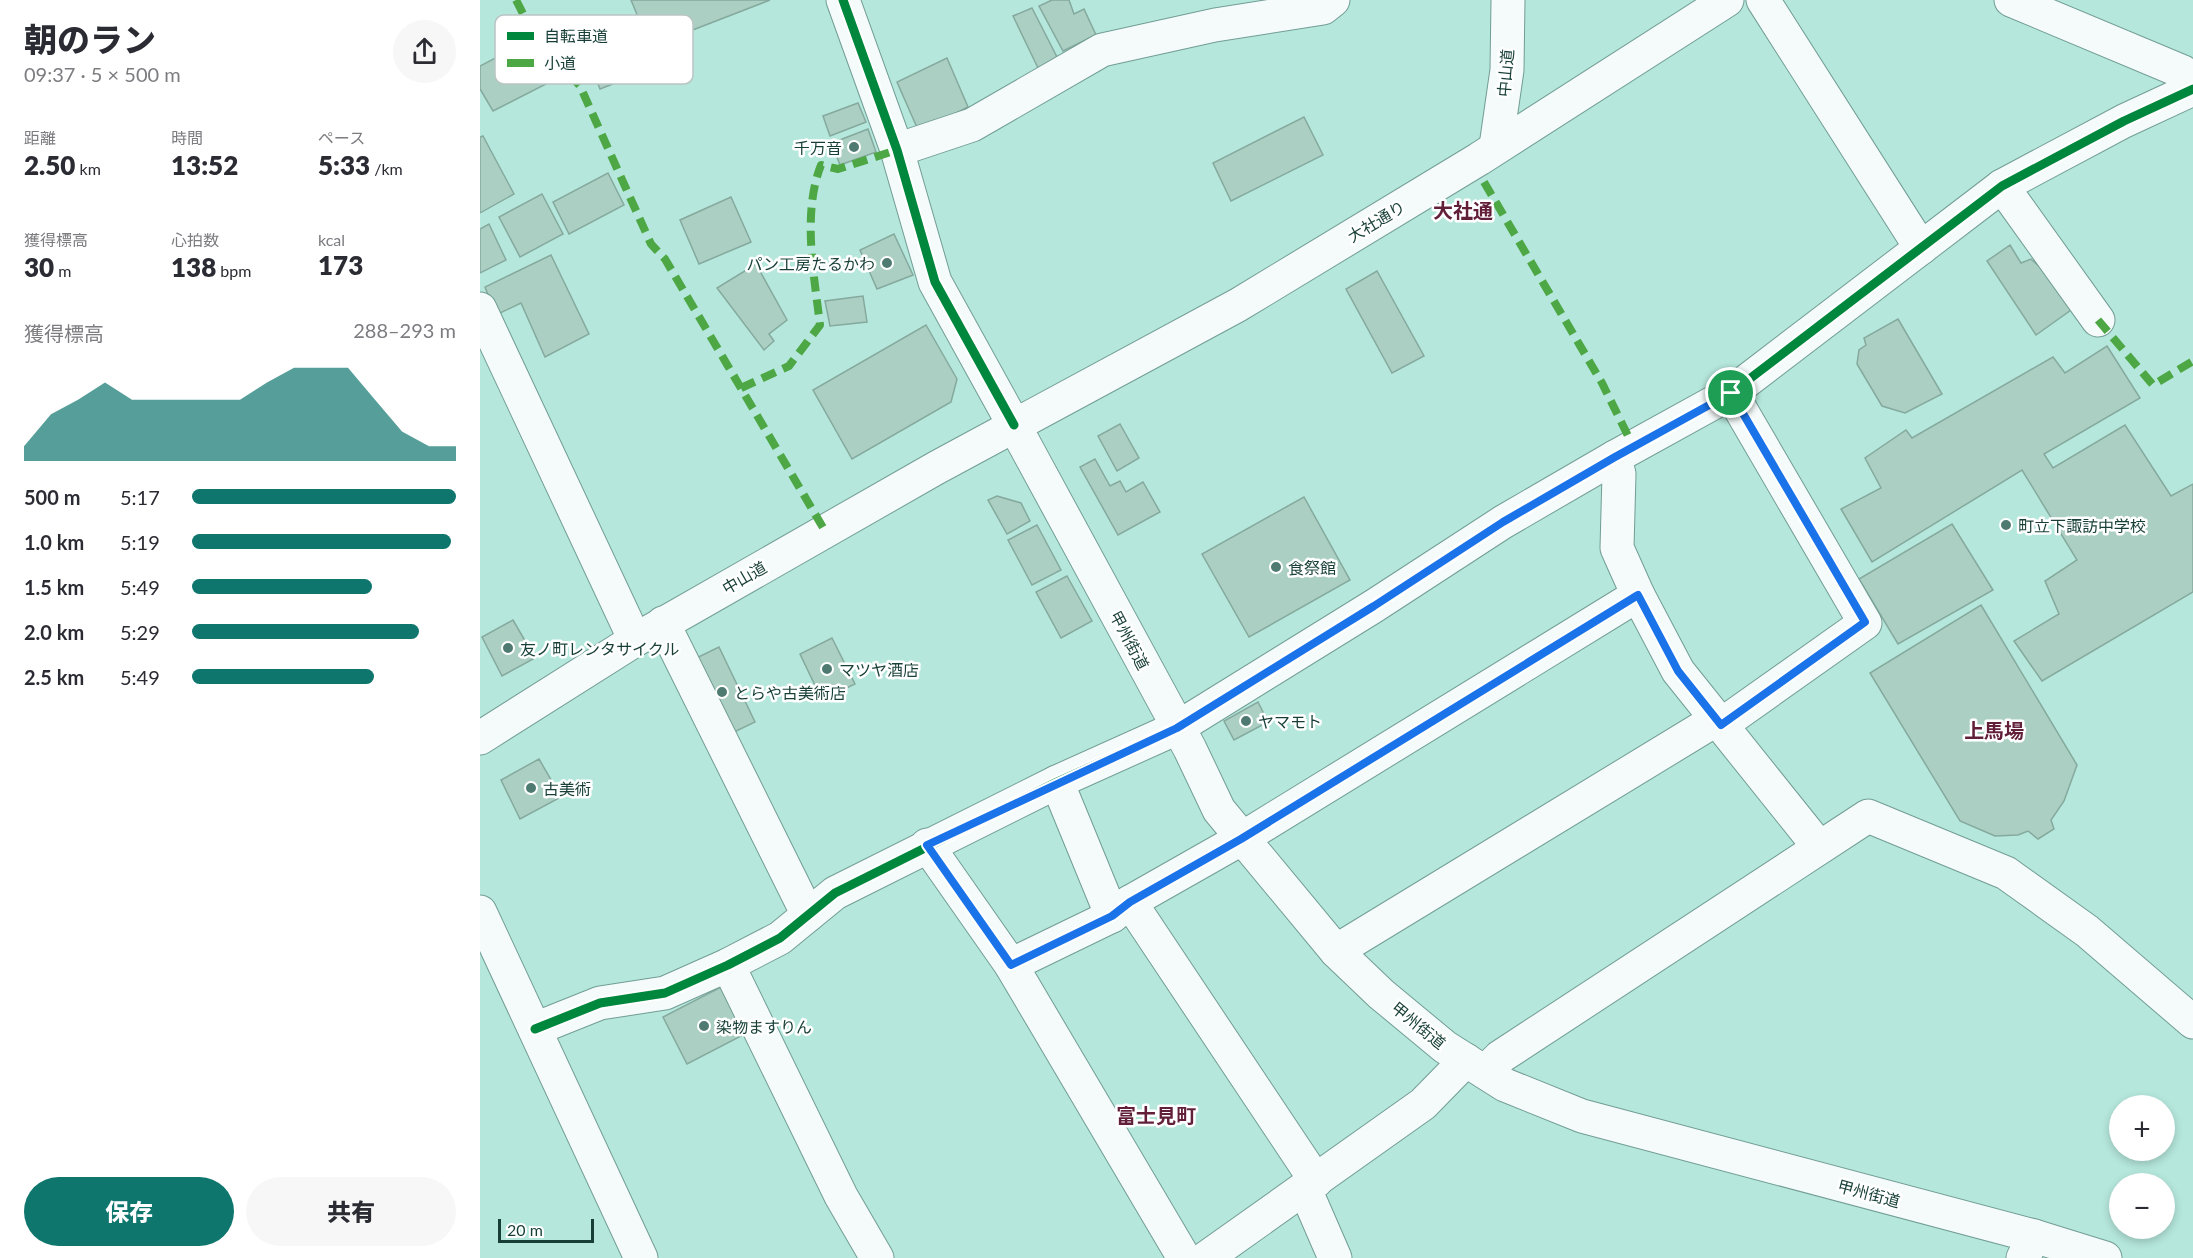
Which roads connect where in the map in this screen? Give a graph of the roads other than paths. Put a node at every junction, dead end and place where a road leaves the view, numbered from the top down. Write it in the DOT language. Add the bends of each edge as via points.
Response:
graph roads {
  1 [pos="843,0"];
  2 [pos="1333,0"];
  3 [pos="1508,0"];
  4 [pos="1727,0"];
  5 [pos="1763,0"];
  6 [pos="2011,0"];
  7 [pos="2193,80"];
  8 [pos="2193,89"];
  9 [pos="1496,146"];
  10 [pos="897,150"];
  11 [pos="2002,186"];
  12 [pos="1920,248"];
  13 [pos="480,309"];
  14 [pos="2098,320"];
  15 [pos="1731,393"];
  16 [pos="1014,425"];
  17 [pos="1615,457"];
  18 [pos="1638,595"];
  19 [pos="663,623"];
  20 [pos="635,639"];
  21 [pos="1719,722"];
  22 [pos="1177,728"];
  23 [pos="480,738"];
  24 [pos="1057,782"];
  25 [pos="1241,839"];
  26 [pos="927,845"];
  27 [pos="1819,847"];
  28 [pos="1121,909"];
  29 [pos="480,912"];
  30 [pos="808,915"];
  31 [pos="1336,951"];
  32 [pos="728,965"];
  33 [pos="1011,965"];
  34 [pos="2193,1022"];
  35 [pos="535,1029"];
  36 [pos="1475,1066"];
  37 [pos="1310,1185"];
  38 [pos="2029,1247"];
  39 [pos="640,1258"];
  40 [pos="877,1258"];
  41 [pos="1184,1258"];
  42 [pos="1206,1258"];
  43 [pos="1335,1258"];
  44 [pos="2105,1258"];
  1 -- 10 [label="main road, 甲州街道"];
  2 -- 10 [label="main road" via="1323,8 1215,25 1102,50 972,126"];
  3 -- 9 [label="main road, 中山道" via="1507,70"];
  4 -- 9 [label="main road, 大社通り"];
  5 -- 12 [label="main road"];
  6 -- 7 [label="main road" via="2183,72"];
  8 -- 11 [label="main road"];
  9 -- 16 [label="main road, 大社通り" via="1238,305"];
  10 -- 16 [label="main road, 甲州街道" via="935,282"];
  11 -- 12 [label="main road"];
  11 -- 14 [label="main road"];
  12 -- 15 [label="main road"];
  13 -- 20 [label="main road"];
  15 -- 17 [label="main road"];
  15 -- 21 [label="main road" via="1865,622"];
  16 -- 19 [label="main road, 中山道"];
  16 -- 22 [label="main road, 甲州街道"];
  17 -- 18 [label="main road" via="1619,474 1617,548"];
  17 -- 22 [label="main road" via="1485,533"];
  18 -- 21 [label="main road" via="1678,671"];
  18 -- 25 [label="main road"];
  19 -- 20 [label="main road, 中山道"];
  19 -- 30 [label="main road"];
  20 -- 23 [label="main road, 中山道"];
  21 -- 27 [label="main road"];
  21 -- 31 [label="main road"];
  22 -- 24 [label="main road"];
  22 -- 25 [label="main road, 甲州街道" via="1219,810"];
  24 -- 26 [label="main road"];
  24 -- 28 [label="main road"];
  25 -- 28 [label="main road"];
  25 -- 31 [label="main road, 甲州街道"];
  26 -- 30 [label="main road" via="836,892"];
  26 -- 33 [label="main road"];
  27 -- 34 [label="main road" via="1868,816 2006,873 2087,931"];
  27 -- 36 [label="main road" via="1500,1057"];
  28 -- 33 [label="main road"];
  28 -- 37 [label="main road"];
  29 -- 35 [label="main road"];
  30 -- 32 [label="main road" via="780,938"];
  31 -- 36 [label="main road, 甲州街道" via="1381,994"];
  32 -- 35 [label="main road" via="665,993 600,1003"];
  32 -- 40 [label="main road" via="841,1196"];
  33 -- 41 [label="main road"];
  35 -- 39 [label="main road"];
  36 -- 37 [label="main road"];
  36 -- 38 [label="main road, 甲州街道" via="1505,1086 1582,1116"];
  37 -- 42 [label="main road"];
  37 -- 43 [label="main road"];
  38 -- 44 [label="main road, 甲州街道"];
}
